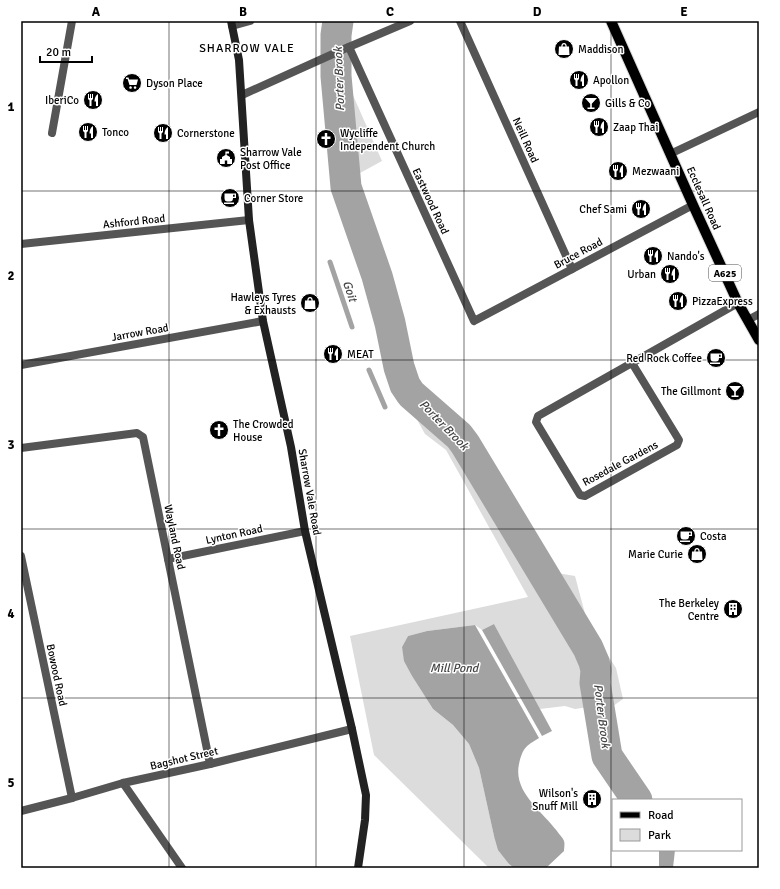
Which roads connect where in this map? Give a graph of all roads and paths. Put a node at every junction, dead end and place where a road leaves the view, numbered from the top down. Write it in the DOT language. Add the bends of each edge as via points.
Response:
graph roads {
  1 [pos="72,21"];
  2 [pos="250,21"];
  3 [pos="410,21"];
  4 [pos="460,21"];
  5 [pos="612,21"];
  6 [pos="232,23"];
  7 [pos="346,48"];
  8 [pos="242,95"];
  9 [pos="759,112"];
  10 [pos="52,133"];
  11 [pos="670,154"];
  12 [pos="693,205"];
  13 [pos="249,220"];
  14 [pos="21,244"];
  15 [pos="572,269"];
  16 [pos="738,303"];
  17 [pos="759,314"];
  18 [pos="748,320"];
  19 [pos="263,321"];
  20 [pos="474,321"];
  21 [pos="759,340"];
  22 [pos="632,363"];
  23 [pos="21,365"];
  24 [pos="21,448"];
  25 [pos="305,531"];
  26 [pos="21,556"];
  27 [pos="168,559"];
  28 [pos="352,729"];
  29 [pos="210,764"];
  30 [pos="123,783"];
  31 [pos="72,798"];
  32 [pos="21,811"];
  33 [pos="182,868"];
  34 [pos="358,868"];
  1 -- 10 [label="street"];
  2 -- 6 [label="street"];
  3 -- 7 [label="street"];
  4 -- 15 [label="street, Neill Road"];
  5 -- 11 [label="main road, Ecclesall Road / A625"];
  6 -- 8 [label="street, Sharrow Vale Road"];
  7 -- 8 [label="street"];
  7 -- 20 [label="street, Eastwood Road"];
  8 -- 13 [label="street, Sharrow Vale Road"];
  9 -- 11 [label="street"];
  11 -- 12 [label="main road, Ecclesall Road / A625"];
  12 -- 15 [label="street, Bruce Road"];
  12 -- 16 [label="main road, Ecclesall Road / A625"];
  13 -- 14 [label="street, Ashford Road"];
  13 -- 19 [label="street, Sharrow Vale Road"];
  15 -- 20 [label="street, Bruce Road"];
  16 -- 18 [label="main road, Ecclesall Road / A625"];
  16 -- 22 [label="street, Rosedale Gardens"];
  17 -- 18 [label="street"];
  18 -- 21 [label="main road, Ecclesall Road / A625"];
  19 -- 23 [label="street, Jarrow Road"];
  19 -- 25 [label="street, Sharrow Vale Road" via="291,447"];
  22 -- 22 [label="street, Rosedale Gardens" via="538,416 536,422 580,495 585,496 677,445 679,440"];
  24 -- 27 [label="street, Wayland Road" via="137,434 143,436"];
  25 -- 27 [label="street, Lynton Road"];
  25 -- 28 [label="street, Sharrow Vale Road"];
  26 -- 31 [label="street, Bowood Road"];
  27 -- 29 [label="street, Wayland Road"];
  28 -- 29 [label="street, Bagshot Street"];
  28 -- 34 [label="street, Sharrow Vale Road" via="366,795"];
  29 -- 30 [label="street, Bagshot Street"];
  30 -- 31 [label="street, Bagshot Street"];
  30 -- 33 [label="street"];
  31 -- 32 [label="street, Bagshot Street"];
}
